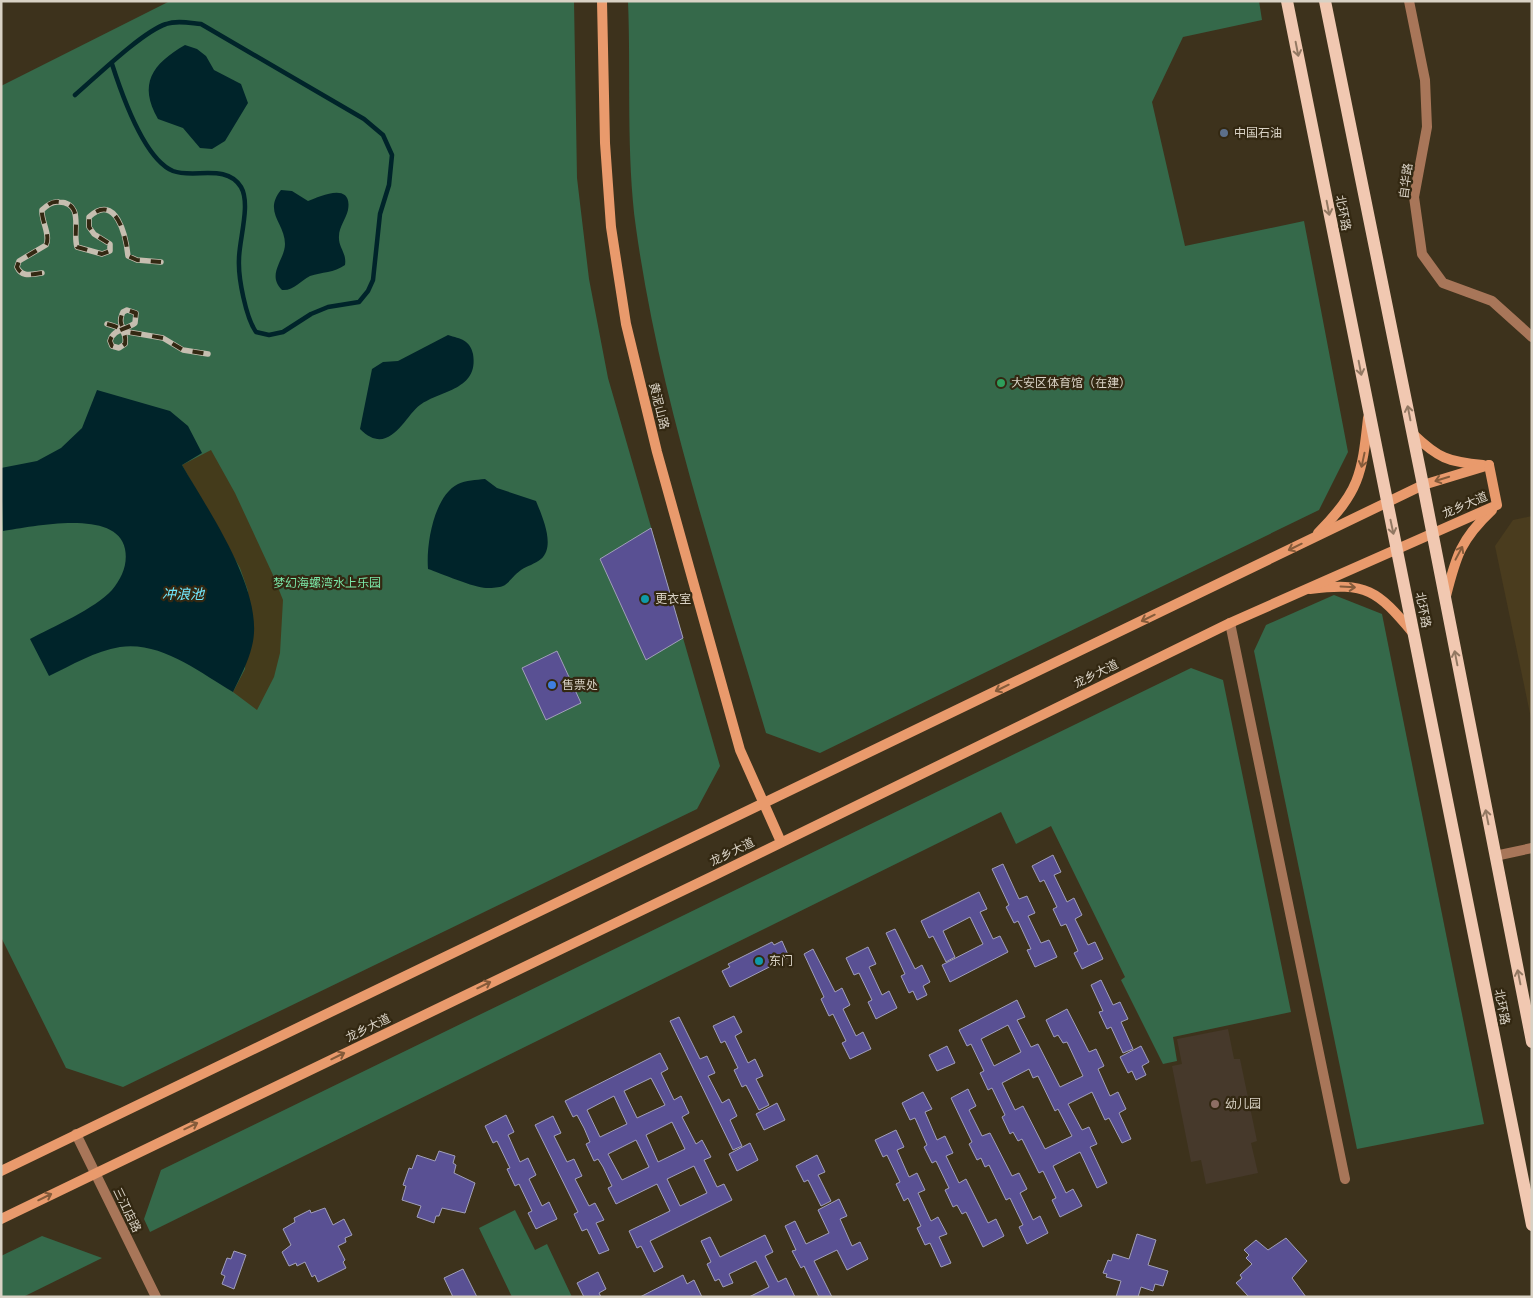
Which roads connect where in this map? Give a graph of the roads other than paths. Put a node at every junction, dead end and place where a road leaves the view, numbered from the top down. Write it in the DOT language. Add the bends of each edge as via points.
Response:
graph roads {
  1 [pos="602,1"];
  2 [pos="1287,1"];
  3 [pos="1325,1"];
  4 [pos="1409,1"];
  5 [pos="1532,337"];
  6 [pos="1369,412"];
  7 [pos="1413,434"];
  8 [pos="1489,465"];
  9 [pos="1423,485"];
  10 [pos="1387,502"];
  11 [pos="1497,505"];
  12 [pos="1432,532"];
  13 [pos="1313,539"];
  14 [pos="1396,548"];
  15 [pos="1300,591"];
  16 [pos="1445,600"];
  17 [pos="1230,623"];
  18 [pos="1413,633"];
  19 [pos="762,803"];
  20 [pos="781,842"];
  21 [pos="1532,848"];
  22 [pos="1495,856"];
  23 [pos="1532,1042"];
  24 [pos="76,1134"];
  25 [pos="1,1171"];
  26 [pos="95,1173"];
  27 [pos="1346,1179"];
  28 [pos="1,1219"];
  29 [pos="1532,1225"];
  30 [pos="156,1297"];
  1 -- 19 [label="main road, 黄泥山路" via="611,227 626,324 657,452 740,750"];
  2 -- 6 [label="main road, 北环路, one-way"];
  7 -- 3 [label="main road, 北环路, one-way"];
  4 -- 5 [label="street, 自华路" via="1425,80 1427,127 1414,197 1422,254 1443,283 1492,301"];
  6 -- 10 [label="main road, 北环路"];
  6 -- 13 [label="main road, one-way" via="1364,462 1354,489 1340,511"];
  7 -- 8 [label="main road" via="1433,452 1456,462"];
  7 -- 9 [label="main road, 北环路"];
  8 -- 9 [label="main road, one-way"];
  8 -- 11 [label="main road, 龙乡大道"];
  9 -- 10 [label="main road"];
  9 -- 12 [label="main road, 北环路"];
  10 -- 13 [label="main road"];
  10 -- 14 [label="main road, 北环路, one-way"];
  11 -- 12 [label="main road, 龙乡大道"];
  16 -- 11 [label="main road, one-way" via="1455,561 1472,529"];
  12 -- 14 [label="main road, 龙乡大道"];
  12 -- 16 [label="main road, 北环路"];
  13 -- 19 [label="main road, one-way"];
  14 -- 15 [label="main road, 龙乡大道"];
  14 -- 18 [label="main road, 北环路"];
  15 -- 17 [label="main road, 龙乡大道"];
  15 -- 18 [label="main road, one-way" via="1363,588 1390,606"];
  22 -- 16 [label="main road, 北环路, one-way"];
  17 -- 20 [label="main road, 龙乡大道"];
  17 -- 27 [label="street"];
  18 -- 29 [label="main road, 北环路"];
  19 -- 20 [label="main road, 黄泥山路"];
  19 -- 24 [label="main road"];
  26 -- 20 [label="main road, 龙乡大道, one-way"];
  21 -- 22 [label="street"];
  23 -- 22 [label="main road, 北环路, one-way"];
  24 -- 25 [label="main road"];
  24 -- 26 [label="street, 三江店路"];
  28 -- 26 [label="main road, 龙乡大道, one-way"];
  26 -- 30 [label="street, 三江店路"];
}
